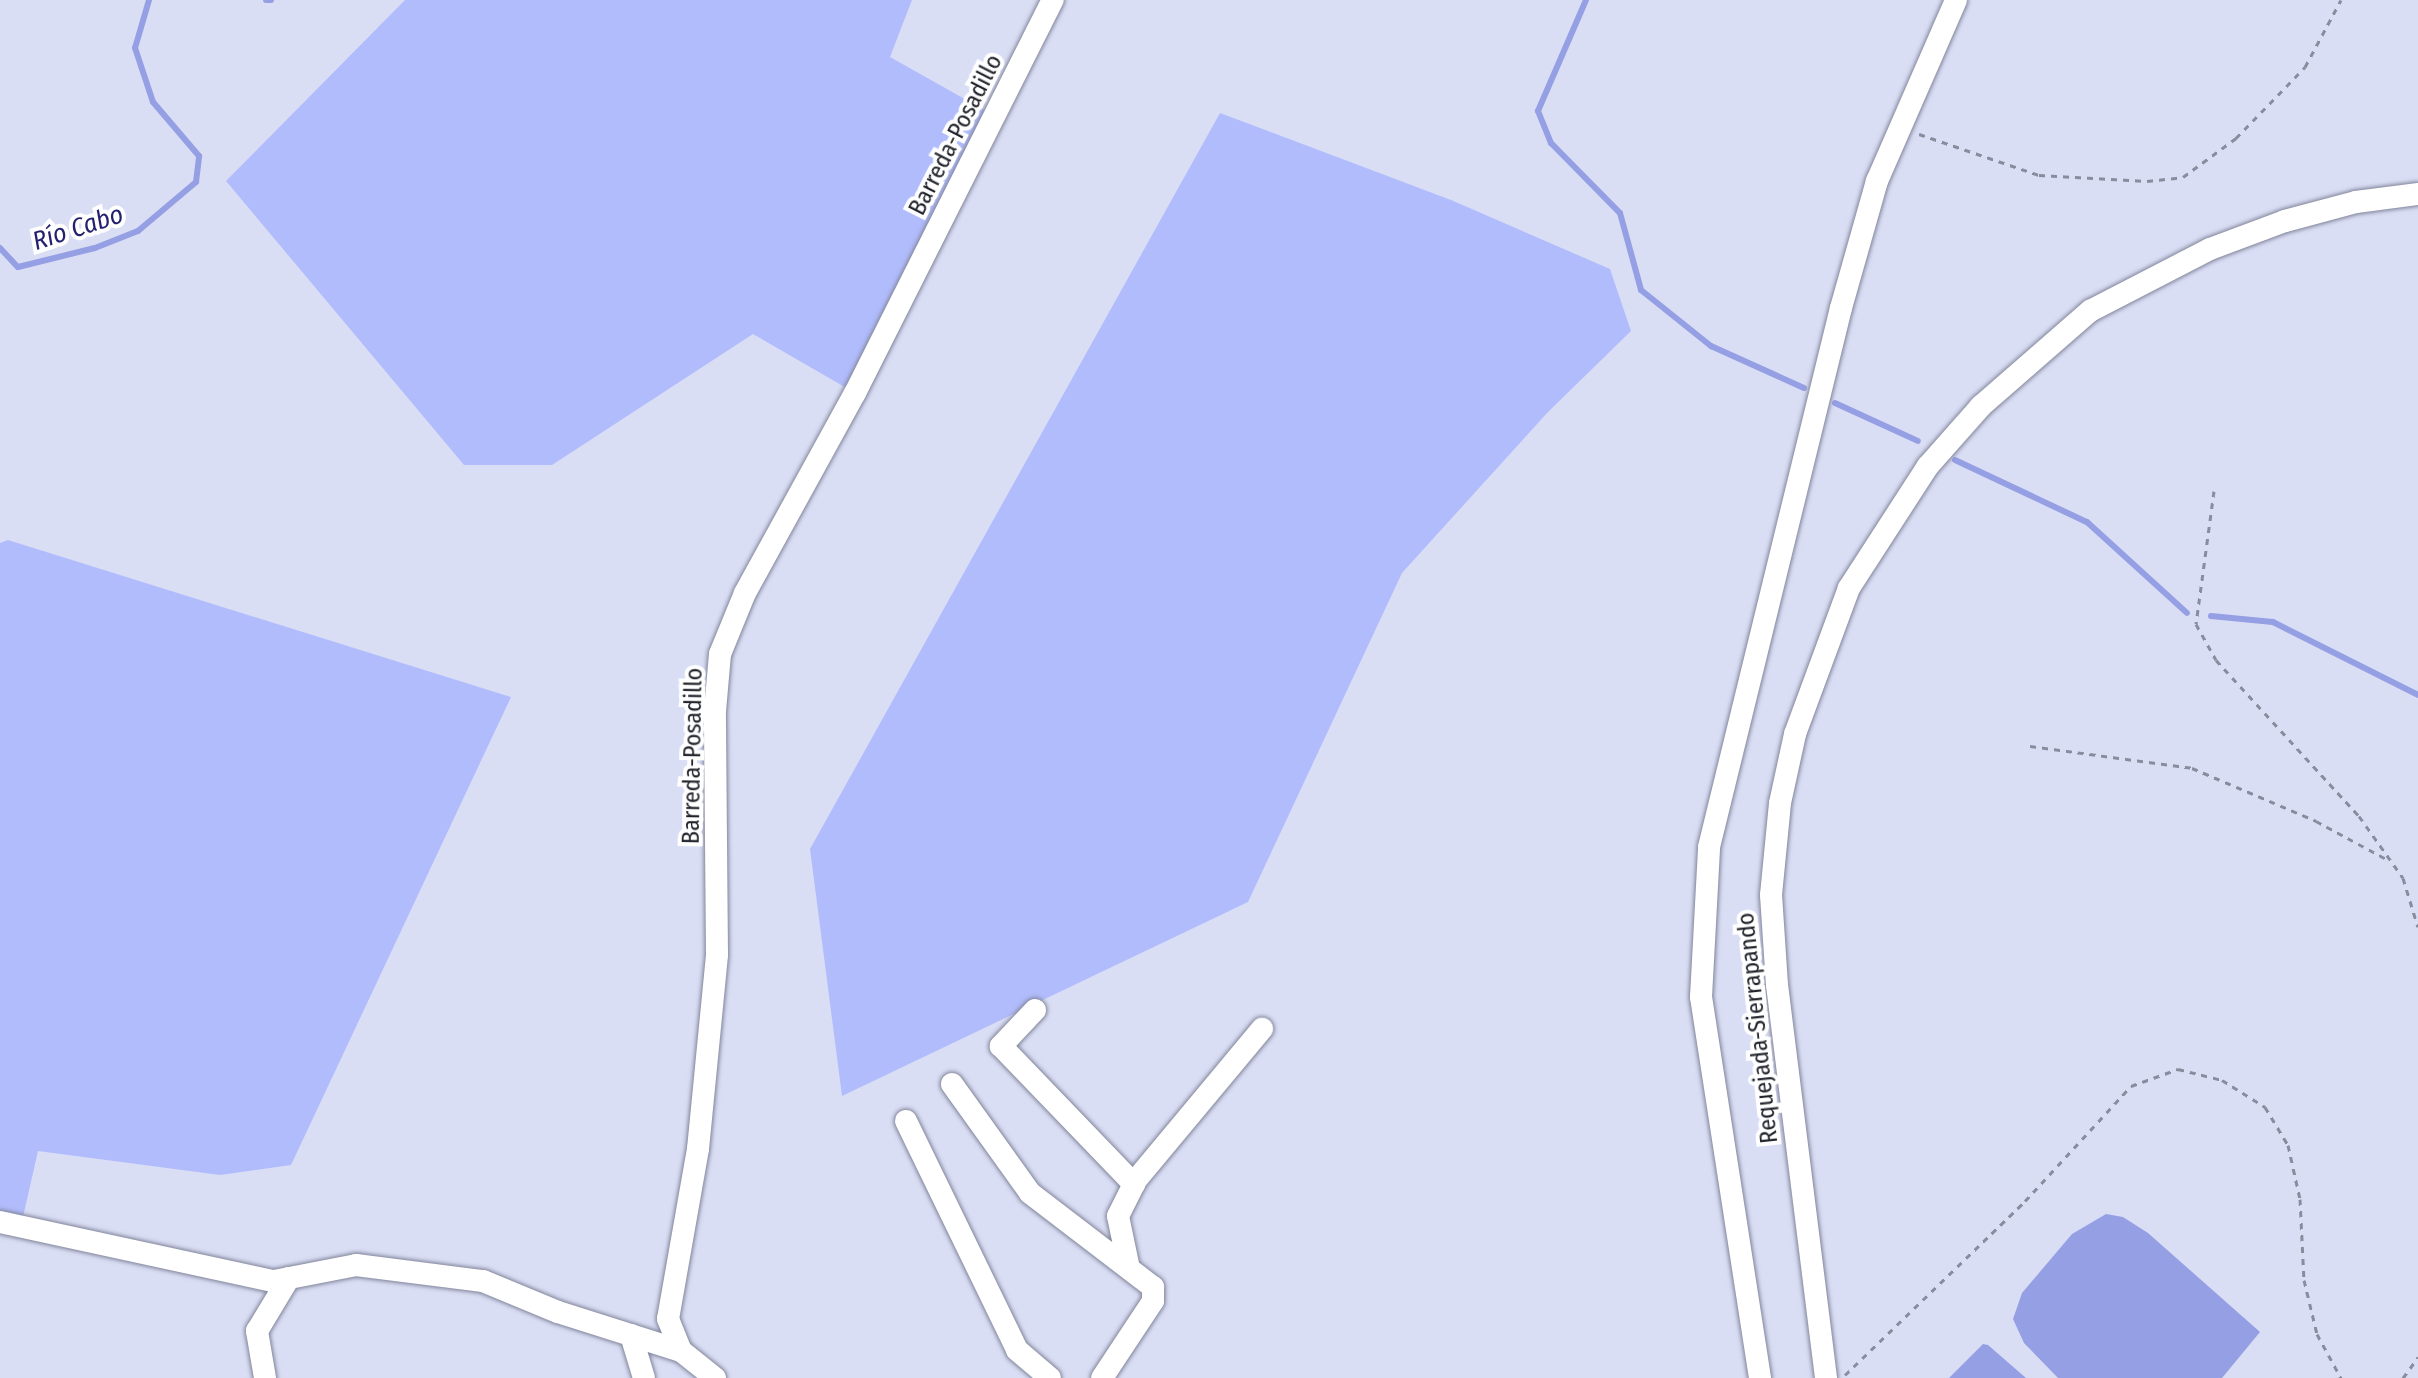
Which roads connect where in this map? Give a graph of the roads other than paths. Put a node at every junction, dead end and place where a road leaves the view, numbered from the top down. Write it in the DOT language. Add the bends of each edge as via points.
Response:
graph roads {
  1 [pos="1053,0"];
  2 [pos="1956,0"];
  3 [pos="2418,194"];
  4 [pos="1035,1010"];
  5 [pos="1262,1029"];
  6 [pos="952,1084"];
  7 [pos="906,1121"];
  8 [pos="1134,1184"];
  9 [pos="0,1222"];
  10 [pos="1128,1264"];
  11 [pos="289,1278"];
  12 [pos="631,1335"];
  13 [pos="681,1351"];
  14 [pos="265,1378"];
  15 [pos="644,1378"];
  16 [pos="715,1378"];
  17 [pos="1050,1378"];
  18 [pos="1102,1378"];
  19 [pos="1760,1378"];
  20 [pos="1826,1378"];
  1 -- 13 [label="street, Barreda-Posadillo" via="855,393 745,593 720,654 715,711 717,954 698,1149 668,1319"];
  2 -- 19 [label="street" via="1877,181 1709,847 1701,997"];
  3 -- 20 [label="street, Requejada-Sierrapando" via="2356,202 2285,221 2210,249 2090,311 1981,406 1939,454 1895,511 1849,588 1795,734 1780,803 1771,895 1777,985"];
  4 -- 8 [label="street" via="1001,1046"];
  5 -- 8 [label="street"];
  6 -- 10 [label="street" via="1030,1193"];
  7 -- 17 [label="street" via="1017,1350"];
  8 -- 10 [label="street" via="1118,1216"];
  9 -- 11 [label="street" via="274,1281"];
  10 -- 18 [label="street" via="1153,1287 1153,1301"];
  11 -- 12 [label="street" via="356,1265 483,1281"];
  11 -- 14 [label="street" via="257,1331"];
  12 -- 13 [label="street"];
  12 -- 15 [label="street"];
  13 -- 16 [label="street"];
}
